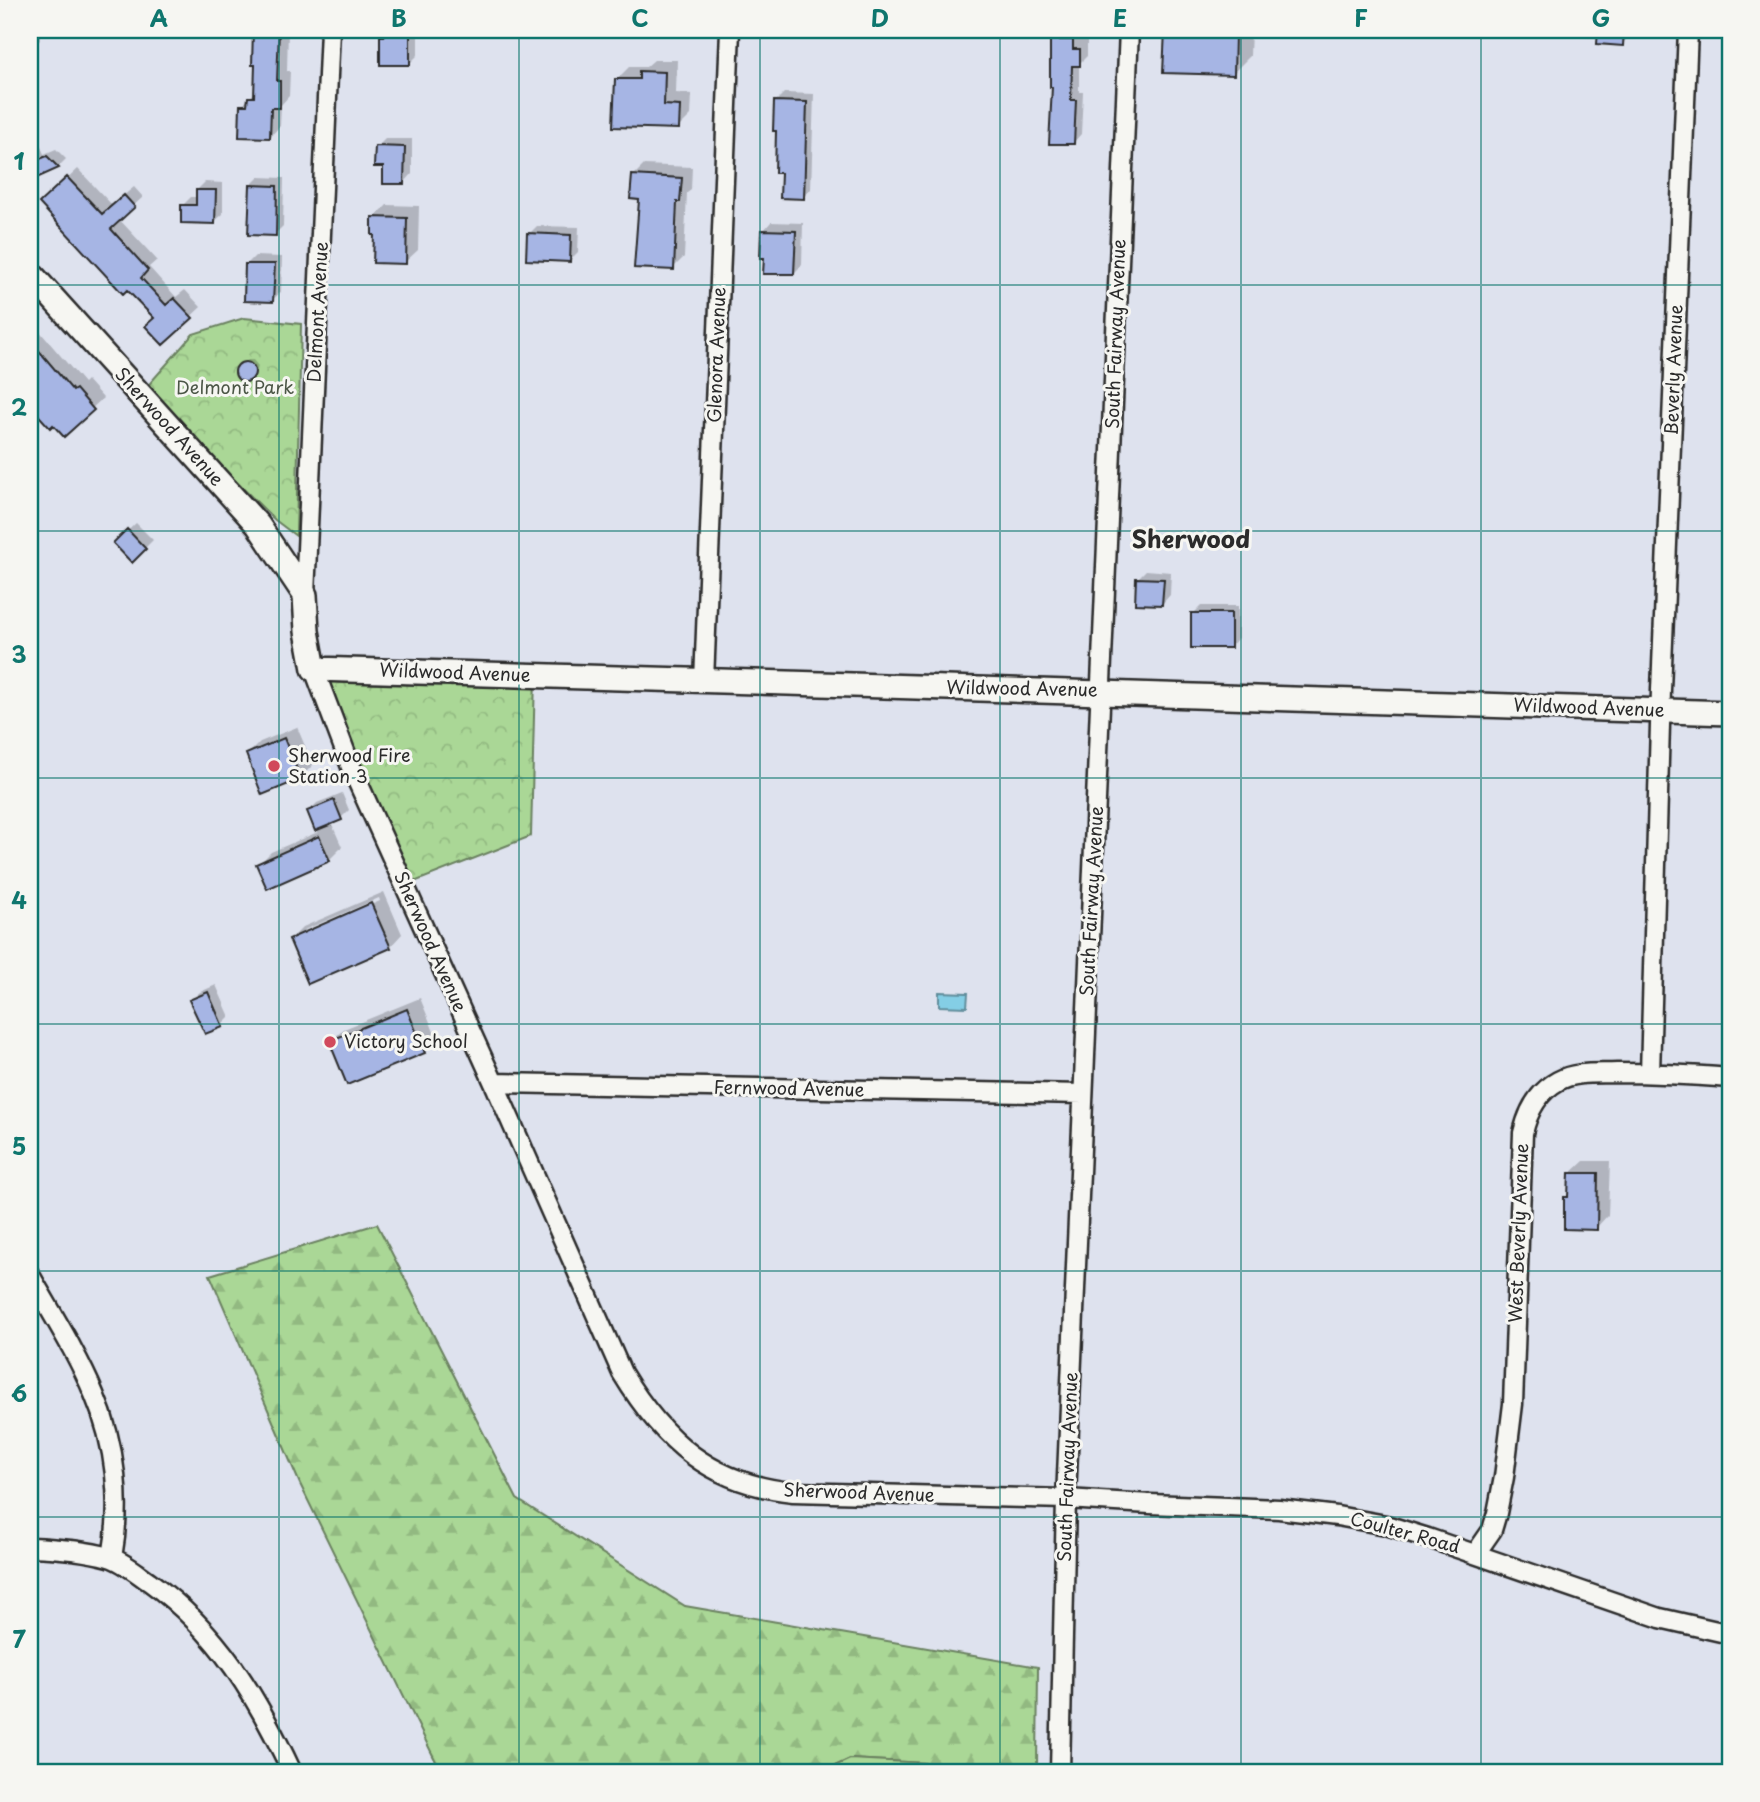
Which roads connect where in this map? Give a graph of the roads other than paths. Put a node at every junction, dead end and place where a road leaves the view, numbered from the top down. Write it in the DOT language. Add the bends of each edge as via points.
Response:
graph roads {
  1 [pos="331,30"];
  2 [pos="730,30"];
  3 [pos="1129,30"];
  4 [pos="1688,30"];
  5 [pos="30,274"];
  6 [pos="305,595"];
  7 [pos="314,668"];
  8 [pos="704,681"];
  9 [pos="1102,691"];
  10 [pos="1660,711"];
  11 [pos="1730,713"];
  12 [pos="1650,1073"];
  13 [pos="1730,1078"];
  14 [pos="494,1083"];
  15 [pos="1083,1094"];
  16 [pos="30,1275"];
  17 [pos="1066,1499"];
  18 [pos="30,1547"];
  19 [pos="1476,1553"];
  20 [pos="112,1558"];
  21 [pos="1730,1634"];
  22 [pos="292,1772"];
  23 [pos="1060,1772"];
  1 -- 6 [label="street, Delmont Avenue"];
  2 -- 8 [label="street, Glenora Avenue"];
  3 -- 9 [label="street, South Fairway Avenue"];
  4 -- 10 [label="street, Beverly Avenue"];
  5 -- 6 [label="street, Sherwood Avenue" via="258,524"];
  6 -- 7 [label="street, Sherwood Avenue"];
  7 -- 8 [label="street, Wildwood Avenue"];
  7 -- 14 [label="street, Sherwood Avenue" via="351,767"];
  8 -- 9 [label="street, Wildwood Avenue"];
  9 -- 10 [label="street, Wildwood Avenue"];
  9 -- 15 [label="street, South Fairway Avenue"];
  10 -- 11 [label="street, Wildwood Avenue"];
  10 -- 12 [label="street"];
  12 -- 13 [label="street, West Beverly Avenue"];
  12 -- 19 [label="street, West Beverly Avenue" via="1576,1074 1559,1080 1533,1104 1526,1121 1513,1404 1497,1513"];
  14 -- 15 [label="street, Fernwood Avenue"];
  14 -- 17 [label="street, Sherwood Avenue" via="622,1373 658,1425 698,1460 748,1484 793,1492"];
  15 -- 17 [label="street, South Fairway Avenue"];
  16 -- 20 [label="street" via="95,1395 106,1429 117,1504"];
  17 -- 19 [label="street, Coulter Road" via="1337,1516 1385,1525"];
  17 -- 23 [label="street, South Fairway Avenue"];
  18 -- 20 [label="street"];
  19 -- 21 [label="street, Coulter Road" via="1660,1618"];
  20 -- 22 [label="street" via="168,1596 233,1665"];
}
